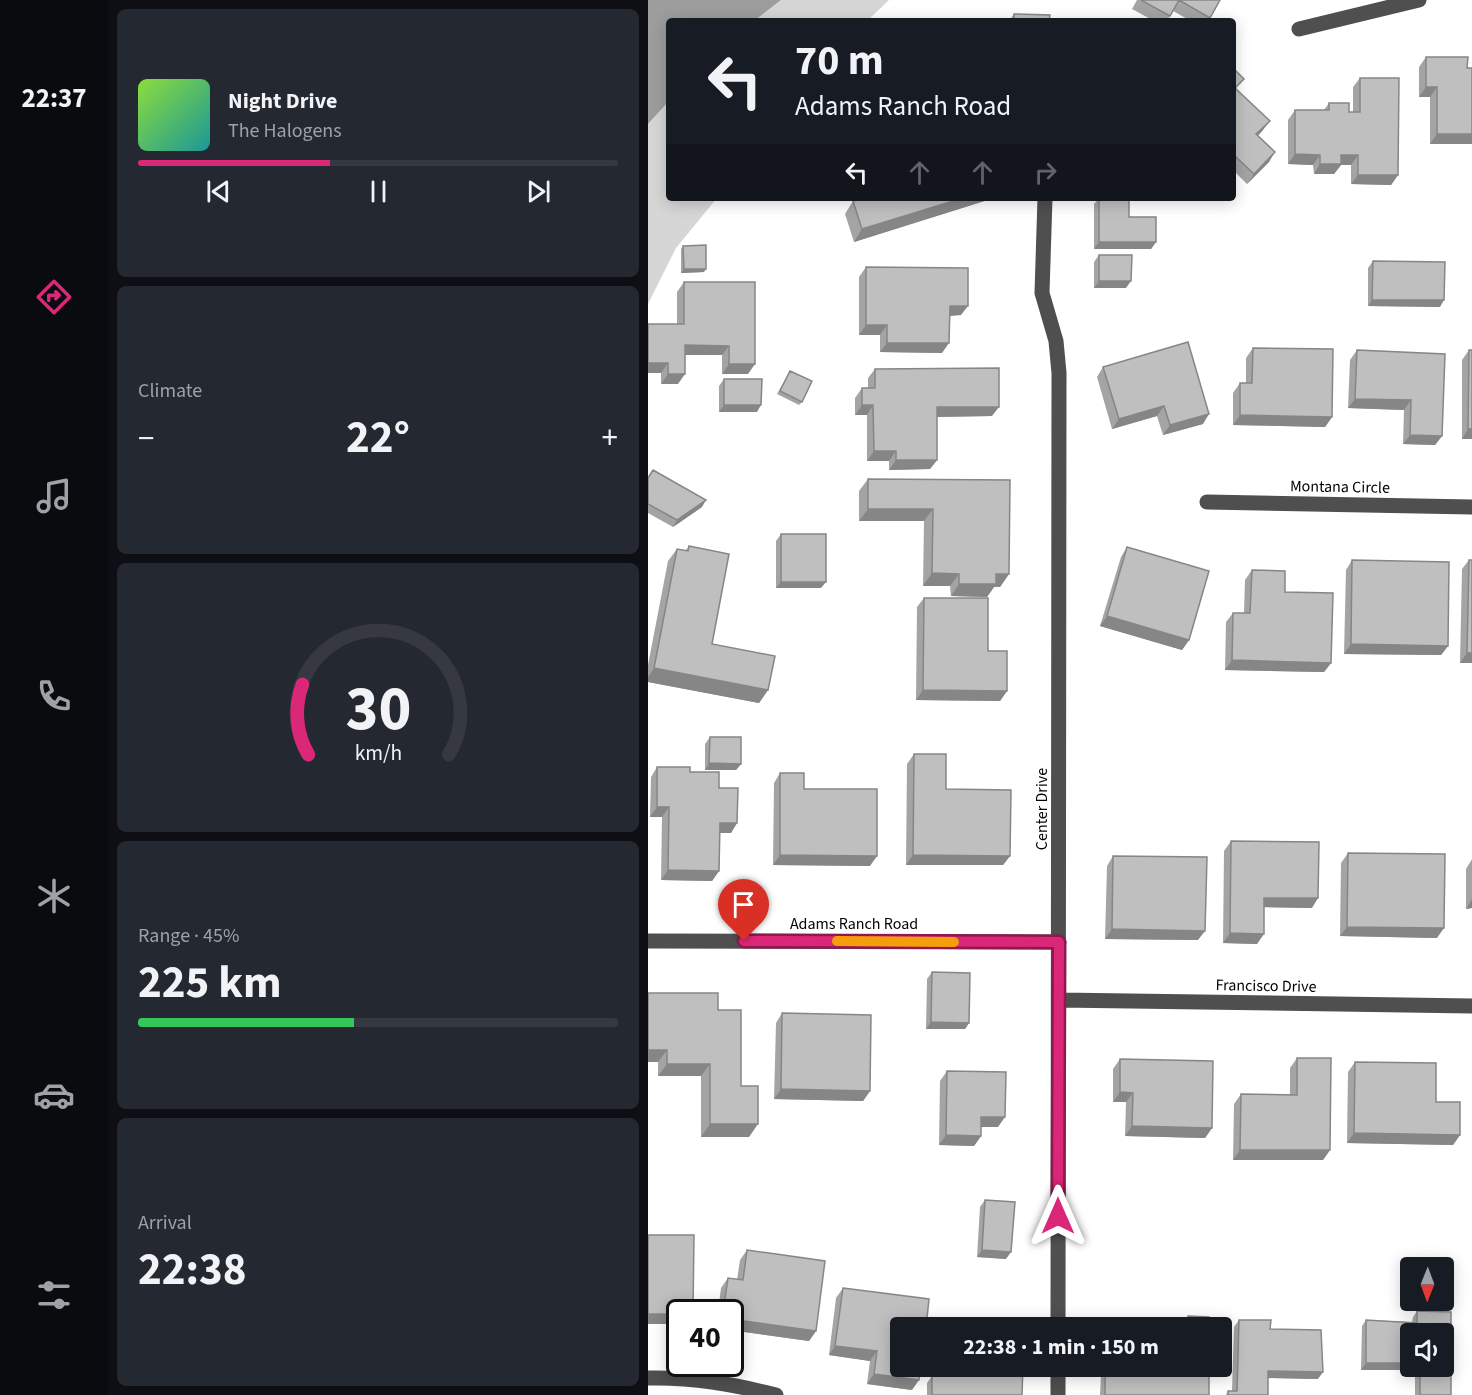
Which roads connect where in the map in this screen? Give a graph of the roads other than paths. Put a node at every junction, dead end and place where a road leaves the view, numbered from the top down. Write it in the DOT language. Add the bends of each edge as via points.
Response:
graph roads {
  1 [pos="1419,0"];
  2 [pos="1299,29"];
  3 [pos="1045,201"];
  4 [pos="1207,502"];
  5 [pos="1472,507"];
  6 [pos="648,941"];
  7 [pos="1059,942"];
  8 [pos="1059,1000"];
  9 [pos="1472,1006"];
  10 [pos="1058,1317"];
  11 [pos="1058,1377"];
  12 [pos="648,1378"];
  13 [pos="776,1395"];
  14 [pos="1058,1395"];
  1 -- 2 [label="street"];
  3 -- 7 [label="street, Center Drive" via="1042,293 1056,341 1059,373"];
  4 -- 5 [label="street, Montana Circle"];
  6 -- 7 [label="street, Adams Ranch Road"];
  7 -- 8 [label="street, Center Drive"];
  8 -- 9 [label="street, Francisco Drive"];
  8 -- 10 [label="street, Center Drive"];
  11 -- 14 [label="street"];
  12 -- 13 [label="street" via="728,1382"];
}
